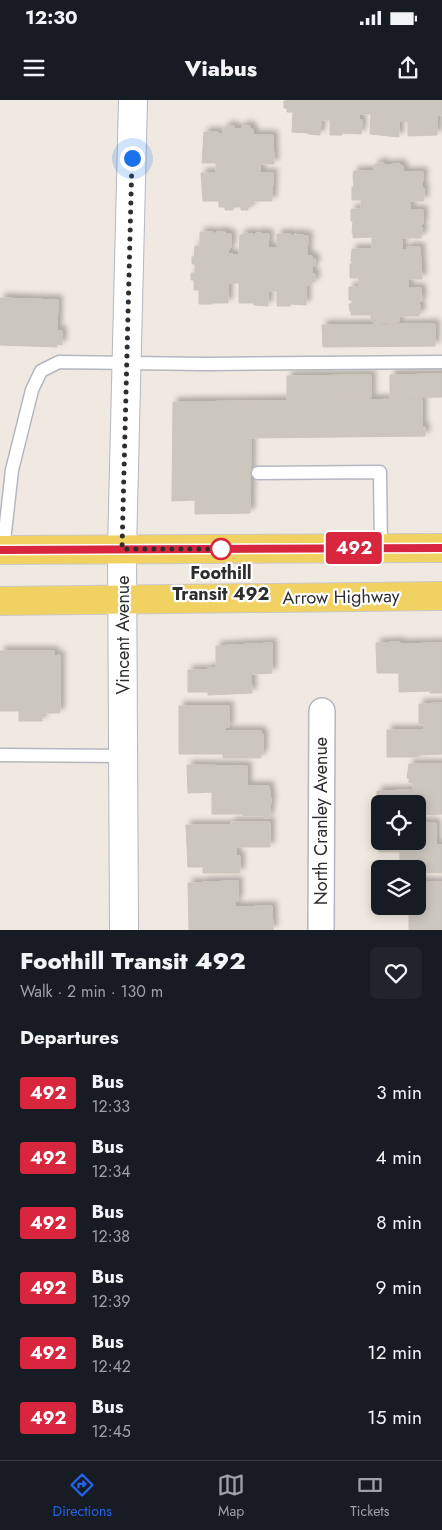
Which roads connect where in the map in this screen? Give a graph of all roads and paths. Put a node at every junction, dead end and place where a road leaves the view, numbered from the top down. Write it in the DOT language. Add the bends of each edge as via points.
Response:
graph roads {
  1 [pos="133,100"];
  2 [pos="127,362"];
  3 [pos="442,362"];
  4 [pos="258,473"];
  5 [pos="381,548"];
  6 [pos="442,548"];
  7 [pos="122,549"];
  8 [pos="2,550"];
  9 [pos="442,596"];
  10 [pos="122,600"];
  11 [pos="0,601"];
  12 [pos="322,711"];
  13 [pos="0,755"];
  14 [pos="124,756"];
  15 [pos="124,930"];
  16 [pos="321,930"];
  1 -- 2 [label="street, Vincent Avenue"];
  2 -- 3 [label="lane"];
  2 -- 7 [label="street, Vincent Avenue"];
  2 -- 8 [label="lane" via="59,362 41,371 32,390 12,470"];
  4 -- 5 [label="lane" via="380,472"];
  5 -- 6 [label="main road"];
  5 -- 7 [label="main road"];
  7 -- 8 [label="main road"];
  7 -- 10 [label="street, Vincent Avenue"];
  9 -- 10 [label="main road, Arrow Highway"];
  10 -- 11 [label="main road, Arrow Highway"];
  10 -- 14 [label="street, Vincent Avenue"];
  12 -- 16 [label="street, North Cranley Avenue"];
  13 -- 14 [label="lane"];
  14 -- 15 [label="street, Vincent Avenue"];
}
